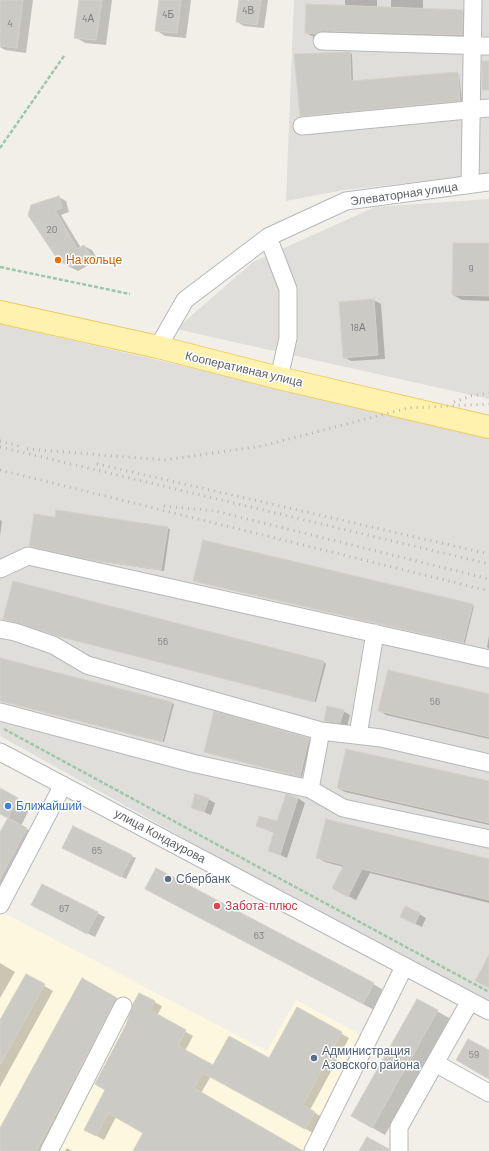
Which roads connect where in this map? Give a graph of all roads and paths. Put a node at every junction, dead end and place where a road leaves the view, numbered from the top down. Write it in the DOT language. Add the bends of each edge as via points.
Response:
graph roads {
  1 [pos="473,0"];
  2 [pos="322,41"];
  3 [pos="471,45"];
  4 [pos="489,46"];
  5 [pos="64,56"];
  6 [pos="470,108"];
  7 [pos="489,108"];
  8 [pos="302,126"];
  9 [pos="0,148"];
  10 [pos="489,182"];
  11 [pos="470,184"];
  12 [pos="268,237"];
  13 [pos="0,267"];
  14 [pos="130,294"];
  15 [pos="0,312"];
  16 [pos="158,347"];
  17 [pos="279,378"];
  18 [pos="489,426"];
  19 [pos="0,569"];
  20 [pos="0,629"];
  21 [pos="375,633"];
  22 [pos="489,659"];
  23 [pos="0,712"];
  24 [pos="0,727"];
  25 [pos="321,731"];
  26 [pos="358,735"];
  27 [pos="0,752"];
  28 [pos="489,763"];
  29 [pos="63,785"];
  30 [pos="310,789"];
  31 [pos="489,839"];
  32 [pos="0,905"];
  33 [pos="404,967"];
  34 [pos="489,992"];
  35 [pos="470,1001"];
  36 [pos="123,1006"];
  37 [pos="489,1011"];
  38 [pos="435,1063"];
  39 [pos="489,1093"];
  40 [pos="49,1151"];
  41 [pos="313,1151"];
  42 [pos="399,1151"];
  1 -- 3 [label="street"];
  2 -- 3 [label="street"];
  3 -- 4 [label="street"];
  3 -- 6 [label="street"];
  5 -- 9 [label="path"];
  6 -- 7 [label="street"];
  6 -- 8 [label="street"];
  6 -- 11 [label="street"];
  10 -- 11 [label="street, Элеваторная улица"];
  11 -- 12 [label="street, Элеваторная улица" via="346,201"];
  12 -- 16 [label="street, Элеваторная улица" via="185,300"];
  12 -- 17 [label="street" via="288,289 288,338"];
  13 -- 14 [label="path"];
  15 -- 16 [label="main road, Кооперативная улица"];
  16 -- 17 [label="main road, Кооперативная улица"];
  17 -- 18 [label="main road, Кооперативная улица"];
  19 -- 21 [label="street" via="28,556"];
  20 -- 25 [label="street" via="53,645 87,665"];
  21 -- 22 [label="street"];
  21 -- 26 [label="street"];
  23 -- 30 [label="street" via="192,763"];
  24 -- 34 [label="path"];
  25 -- 26 [label="street"];
  25 -- 30 [label="street"];
  26 -- 28 [label="street"];
  27 -- 29 [label="street, улица Кондаурова"];
  29 -- 32 [label="street"];
  29 -- 33 [label="street, улица Кондаурова"];
  30 -- 31 [label="street" via="343,808"];
  33 -- 35 [label="street, улица Кондаурова"];
  33 -- 41 [label="street"];
  35 -- 37 [label="street, улица Кондаурова"];
  35 -- 38 [label="street"];
  36 -- 40 [label="street"];
  38 -- 39 [label="street"];
  38 -- 42 [label="street" via="399,1127"];
}
